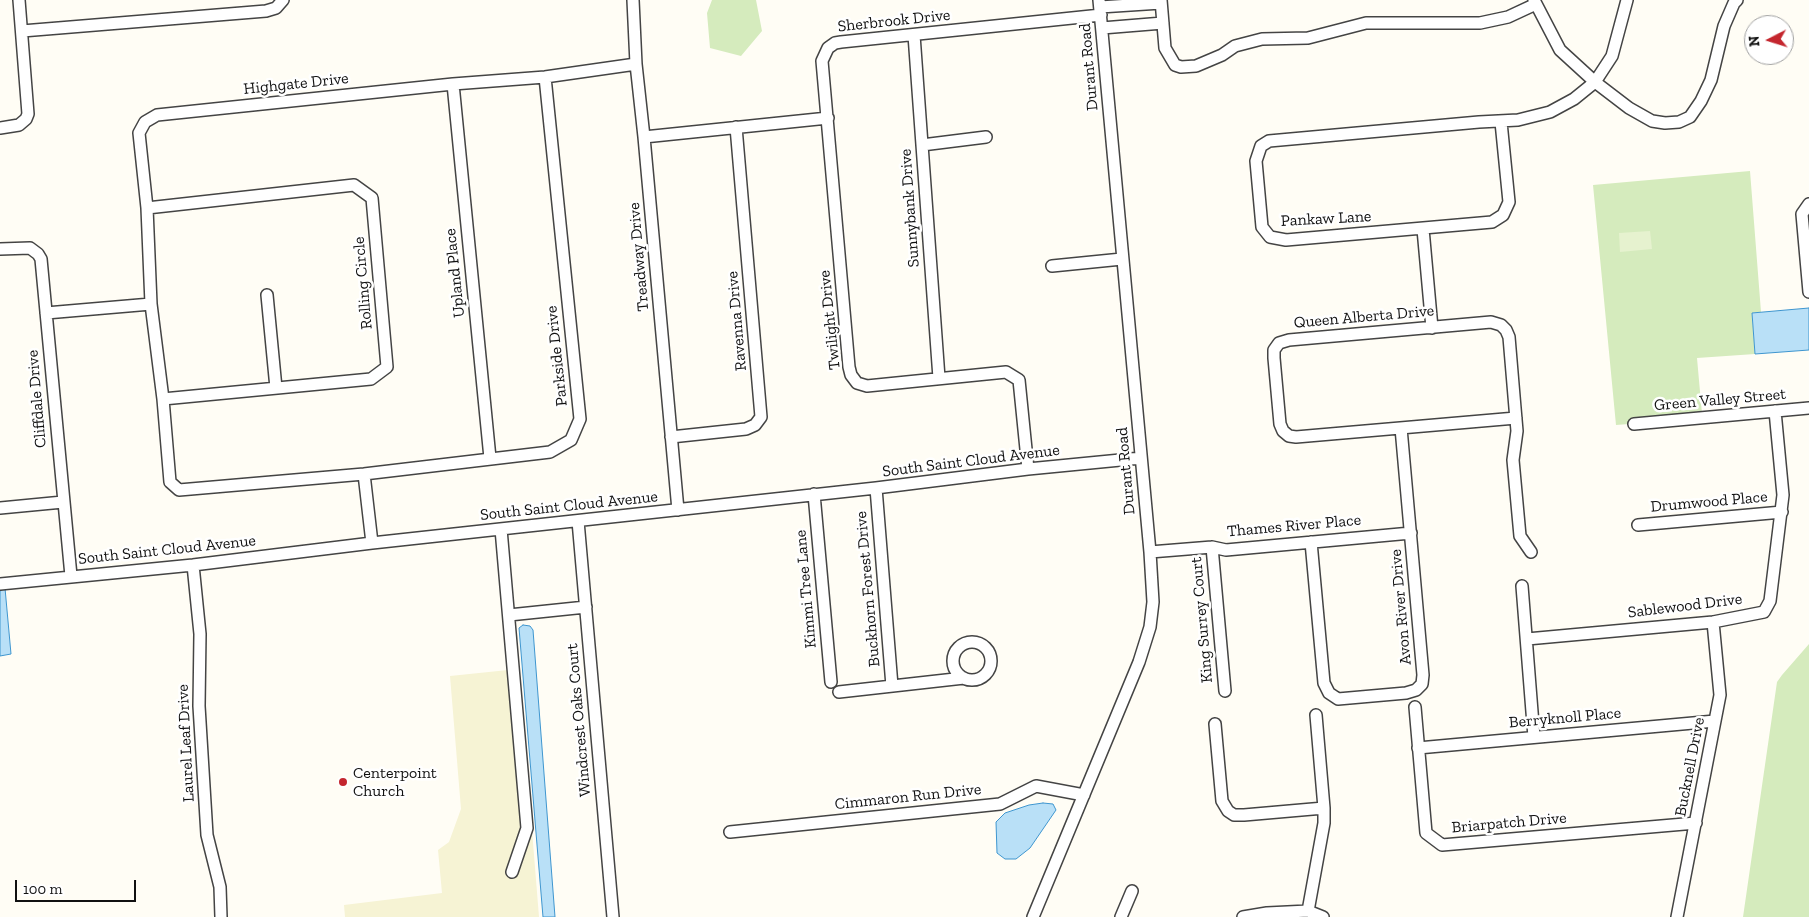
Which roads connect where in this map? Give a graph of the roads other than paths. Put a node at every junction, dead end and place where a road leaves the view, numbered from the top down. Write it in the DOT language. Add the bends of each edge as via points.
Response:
graph roads {
  1 [pos="19,0"];
  2 [pos="283,0"];
  3 [pos="633,0"];
  4 [pos="1627,0"];
  5 [pos="1737,0"];
  6 [pos="1161,1"];
  7 [pos="1535,2"];
  8 [pos="1100,7"];
  9 [pos="1163,23"];
  10 [pos="1102,28"];
  11 [pos="22,31"];
  12 [pos="914,35"];
  13 [pos="636,64"];
  14 [pos="545,77"];
  15 [pos="1595,82"];
  16 [pos="453,84"];
  17 [pos="828,118"];
  18 [pos="1501,122"];
  19 [pos="736,127"];
  20 [pos="0,128"];
  21 [pos="644,137"];
  22 [pos="986,137"];
  23 [pos="922,145"];
  24 [pos="1809,204"];
  25 [pos="147,208"];
  26 [pos="1423,229"];
  27 [pos="3,249"];
  28 [pos="1122,258"];
  29 [pos="1052,266"];
  30 [pos="1809,292"];
  31 [pos="267,296"];
  32 [pos="151,304"];
  33 [pos="46,314"];
  34 [pos="1432,328"];
  35 [pos="939,378"];
  36 [pos="276,388"];
  37 [pos="163,399"];
  38 [pos="1809,408"];
  39 [pos="1775,412"];
  40 [pos="1516,418"];
  41 [pos="1634,424"];
  42 [pos="1401,428"];
  43 [pos="671,437"];
  44 [pos="490,458"];
  45 [pos="1142,458"];
  46 [pos="1028,469"];
  47 [pos="364,474"];
  48 [pos="876,488"];
  49 [pos="814,494"];
  50 [pos="63,502"];
  51 [pos="0,508"];
  52 [pos="678,510"];
  53 [pos="1782,512"];
  54 [pos="578,521"];
  55 [pos="1638,525"];
  56 [pos="501,529"];
  57 [pos="1411,533"];
  58 [pos="1311,542"];
  59 [pos="372,543"];
  60 [pos="1212,547"];
  61 [pos="1150,552"];
  62 [pos="1531,552"];
  63 [pos="193,565"];
  64 [pos="71,576"];
  65 [pos="0,584"];
  66 [pos="1522,586"];
  67 [pos="586,607"];
  68 [pos="509,615"];
  69 [pos="1713,622"];
  70 [pos="1527,639"];
  71 [pos="964,678"];
  72 [pos="831,682"];
  73 [pos="892,686"];
  74 [pos="1225,691"];
  75 [pos="839,692"];
  76 [pos="1415,707"];
  77 [pos="1316,715"];
  78 [pos="1715,722"];
  79 [pos="1215,724"];
  80 [pos="1534,737"];
  81 [pos="1418,748"];
  82 [pos="1084,795"];
  83 [pos="1324,808"];
  84 [pos="1696,823"];
  85 [pos="730,832"];
  86 [pos="512,872"];
  87 [pos="1132,891"];
  88 [pos="1308,911"];
  89 [pos="221,917"];
  90 [pos="613,917"];
  91 [pos="1033,917"];
  92 [pos="1121,917"];
  93 [pos="1243,917"];
  94 [pos="1323,917"];
  95 [pos="1677,917"];
  1 -- 11 [label="street"];
  2 -- 11 [label="street" via="276,8 266,11"];
  3 -- 13 [label="street, Treadway Drive"];
  4 -- 15 [label="street, Pankaw Lane" via="1612,56"];
  5 -- 15 [label="street" via="1724,26 1710,80 1690,117 1679,122 1652,121"];
  6 -- 8 [label="street, Sherbrook Drive"];
  6 -- 9 [label="street"];
  7 -- 9 [label="street" via="1508,17 1480,23 1366,23 1308,38 1262,39 1235,46 1196,66 1181,67 1175,65 1164,48"];
  7 -- 15 [label="street" via="1560,50"];
  8 -- 10 [label="street, Durant Road"];
  8 -- 12 [label="street, Sherbrook Drive"];
  9 -- 10 [label="street"];
  10 -- 28 [label="street, Durant Road"];
  11 -- 20 [label="street" via="28,114 19,125"];
  12 -- 17 [label="street, Sherbrook Drive" via="841,42 828,48 822,61"];
  12 -- 23 [label="street, Sunnybank Drive"];
  13 -- 14 [label="street, Highgate Drive"];
  13 -- 21 [label="street, Treadway Drive"];
  14 -- 16 [label="street, Highgate Drive"];
  14 -- 44 [label="street, Parkside Drive" via="580,419 571,440 550,452"];
  15 -- 18 [label="street, Pankaw Lane" via="1550,112"];
  16 -- 25 [label="street, Highgate Drive" via="157,115 145,122 139,133"];
  16 -- 44 [label="street, Upland Place"];
  17 -- 19 [label="street"];
  17 -- 35 [label="street, Twilight Drive" via="851,375 856,383 867,386"];
  18 -- 26 [label="street, Pankaw Lane" via="1508,202 1502,215 1492,222"];
  18 -- 26 [label="street, Pankaw Lane" via="1269,141 1261,146 1256,161 1262,227 1270,237 1286,240"];
  19 -- 21 [label="street"];
  19 -- 43 [label="street, Ravenna Drive" via="761,417 746,429"];
  21 -- 43 [label="street, Treadway Drive"];
  22 -- 23 [label="street"];
  23 -- 35 [label="street, Sunnybank Drive"];
  24 -- 30 [label="street" via="1802,214"];
  25 -- 32 [label="street, Highgate Drive"];
  25 -- 36 [label="street, Rolling Circle" via="354,185 372,198 387,367 371,379"];
  26 -- 34 [label="street"];
  27 -- 33 [label="street, Cliffdale Drive" via="30,248 38,254"];
  28 -- 29 [label="street"];
  28 -- 45 [label="street, Durant Road"];
  31 -- 36 [label="street"];
  32 -- 33 [label="street"];
  32 -- 37 [label="street, Highgate Drive"];
  33 -- 50 [label="street, Cliffdale Drive"];
  34 -- 40 [label="street, Queen Alberta Drive" via="1491,322 1506,330"];
  34 -- 42 [label="street, Queen Alberta Drive" via="1288,340 1279,343 1274,350 1280,424 1290,436"];
  35 -- 46 [label="street, Twilight Drive" via="1006,372 1018,380"];
  36 -- 37 [label="street, Rolling Circle"];
  37 -- 47 [label="street, Highgate Drive" via="170,482 179,490"];
  38 -- 39 [label="street, Green Valley Street"];
  39 -- 41 [label="street, Green Valley Street"];
  39 -- 53 [label="street, Sablewood Drive"];
  40 -- 42 [label="street, Queen Alberta Drive"];
  40 -- 62 [label="street, Queen Alberta Drive" via="1513,460 1520,536"];
  42 -- 57 [label="street, Avon River Drive"];
  43 -- 52 [label="street, Treadway Drive"];
  44 -- 47 [label="street, Parkside Drive"];
  45 -- 46 [label="street, South Saint Cloud Avenue"];
  45 -- 61 [label="street, Durant Road"];
  46 -- 48 [label="street, South Saint Cloud Avenue"];
  47 -- 59 [label="street"];
  48 -- 49 [label="street, South Saint Cloud Avenue"];
  48 -- 73 [label="street, Buckhorn Forest Drive"];
  49 -- 52 [label="street, South Saint Cloud Avenue"];
  49 -- 72 [label="street, Kimmi Tree Lane"];
  50 -- 51 [label="street"];
  50 -- 64 [label="street, Cliffdale Drive"];
  52 -- 54 [label="street, South Saint Cloud Avenue"];
  53 -- 55 [label="street, Drumwood Place"];
  53 -- 69 [label="street, Sablewood Drive" via="1770,600 1764,612"];
  54 -- 56 [label="street, South Saint Cloud Avenue"];
  54 -- 67 [label="street, Windcrest Oaks Court"];
  56 -- 59 [label="street, South Saint Cloud Avenue"];
  56 -- 68 [label="street"];
  57 -- 58 [label="street, Thames River Place"];
  57 -- 58 [label="street, Avon River Drive" via="1423,676 1421,685 1406,693 1338,698 1329,693 1324,683"];
  58 -- 60 [label="street, Thames River Place" via="1226,550"];
  59 -- 63 [label="street, South Saint Cloud Avenue"];
  60 -- 61 [label="street, Thames River Place"];
  60 -- 74 [label="street, King Surrey Court"];
  61 -- 82 [label="street, Durant Road" via="1153,590 1150,627 1139,662"];
  63 -- 64 [label="street, South Saint Cloud Avenue"];
  63 -- 89 [label="street, Laurel Leaf Drive" via="200,634 199,706 207,835 220,887"];
  64 -- 65 [label="street, South Saint Cloud Avenue"];
  66 -- 70 [label="street"];
  67 -- 68 [label="street"];
  67 -- 90 [label="street, Windcrest Oaks Court"];
  68 -- 86 [label="street" via="527,828"];
  69 -- 70 [label="street, Sablewood Drive"];
  69 -- 78 [label="street, Bucknell Drive" via="1720,695"];
  70 -- 80 [label="street"];
  71 -- 73 [label="street"];
  73 -- 75 [label="street"];
  76 -- 81 [label="street, Briarpatch Drive"];
  77 -- 83 [label="street"];
  78 -- 80 [label="street, Berryknoll Place"];
  78 -- 84 [label="street, Bucknell Drive"];
  79 -- 83 [label="street" via="1222,802 1228,811 1238,815"];
  80 -- 81 [label="street, Berryknoll Place"];
  81 -- 84 [label="street, Briarpatch Drive" via="1426,833 1442,845"];
  82 -- 85 [label="street, Cimmaron Run Drive" via="1036,786 1000,804"];
  82 -- 91 [label="street, Durant Road"];
  83 -- 88 [label="street"];
  84 -- 95 [label="street, Bucknell Drive"];
  87 -- 92 [label="street"];
  88 -- 93 [label="street"];
  88 -- 94 [label="street"];
}
